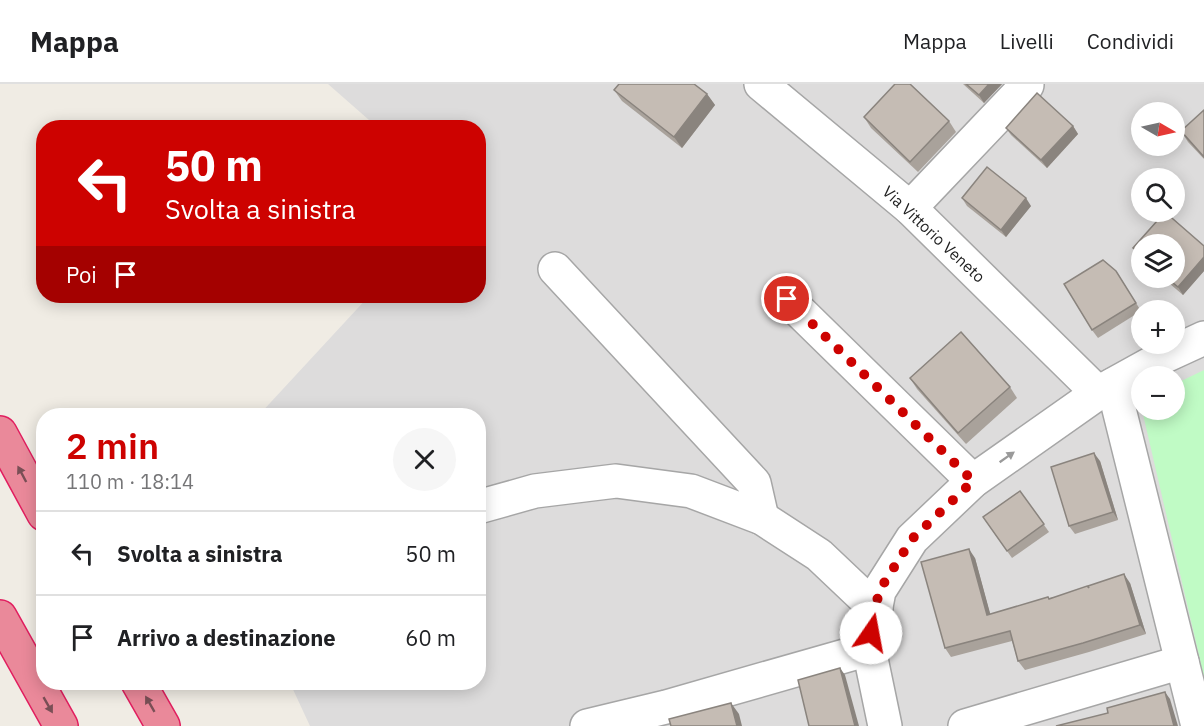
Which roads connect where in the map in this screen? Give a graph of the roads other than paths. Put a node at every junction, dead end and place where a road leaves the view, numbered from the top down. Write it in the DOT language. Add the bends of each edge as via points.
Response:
graph roads {
  1 [pos="761,84"];
  2 [pos="1027,85"];
  3 [pos="910,208"];
  4 [pos="555,269"];
  5 [pos="787,299"];
  6 [pos="1204,338"];
  7 [pos="1106,389"];
  8 [pos="0,433"];
  9 [pos="973,481"];
  10 [pos="36,499"];
  11 [pos="486,505"];
  12 [pos="762,518"];
  13 [pos="876,609"];
  14 [pos="0,617"];
  15 [pos="869,650"];
  16 [pos="1182,662"];
  17 [pos="36,681"];
  18 [pos="41,690"];
  19 [pos="143,690"];
  20 [pos="61,726"];
  21 [pos="163,726"];
  22 [pos="587,726"];
  23 [pos="885,726"];
  24 [pos="965,726"];
  25 [pos="1197,726"];
  1 -- 3 [label="street, Via Vittorio Veneto"];
  2 -- 3 [label="street"];
  3 -- 7 [label="street, Via Vittorio Veneto"];
  4 -- 12 [label="street" via="754,483"];
  5 -- 9 [label="street"];
  6 -- 7 [label="street"];
  9 -- 7 [label="street, one-way"];
  7 -- 16 [label="street"];
  10 -- 8 [label="highway, one-way"];
  9 -- 13 [label="street" via="912,539 879,591"];
  11 -- 12 [label="street" via="536,491 616,481 691,491"];
  12 -- 13 [label="street" via="819,555"];
  13 -- 15 [label="street"];
  14 -- 17 [label="highway, one-way"];
  15 -- 22 [label="street"];
  15 -- 23 [label="street"];
  16 -- 24 [label="street"];
  16 -- 25 [label="street"];
  18 -- 20 [label="highway, one-way"];
  21 -- 19 [label="highway, one-way"];
}
